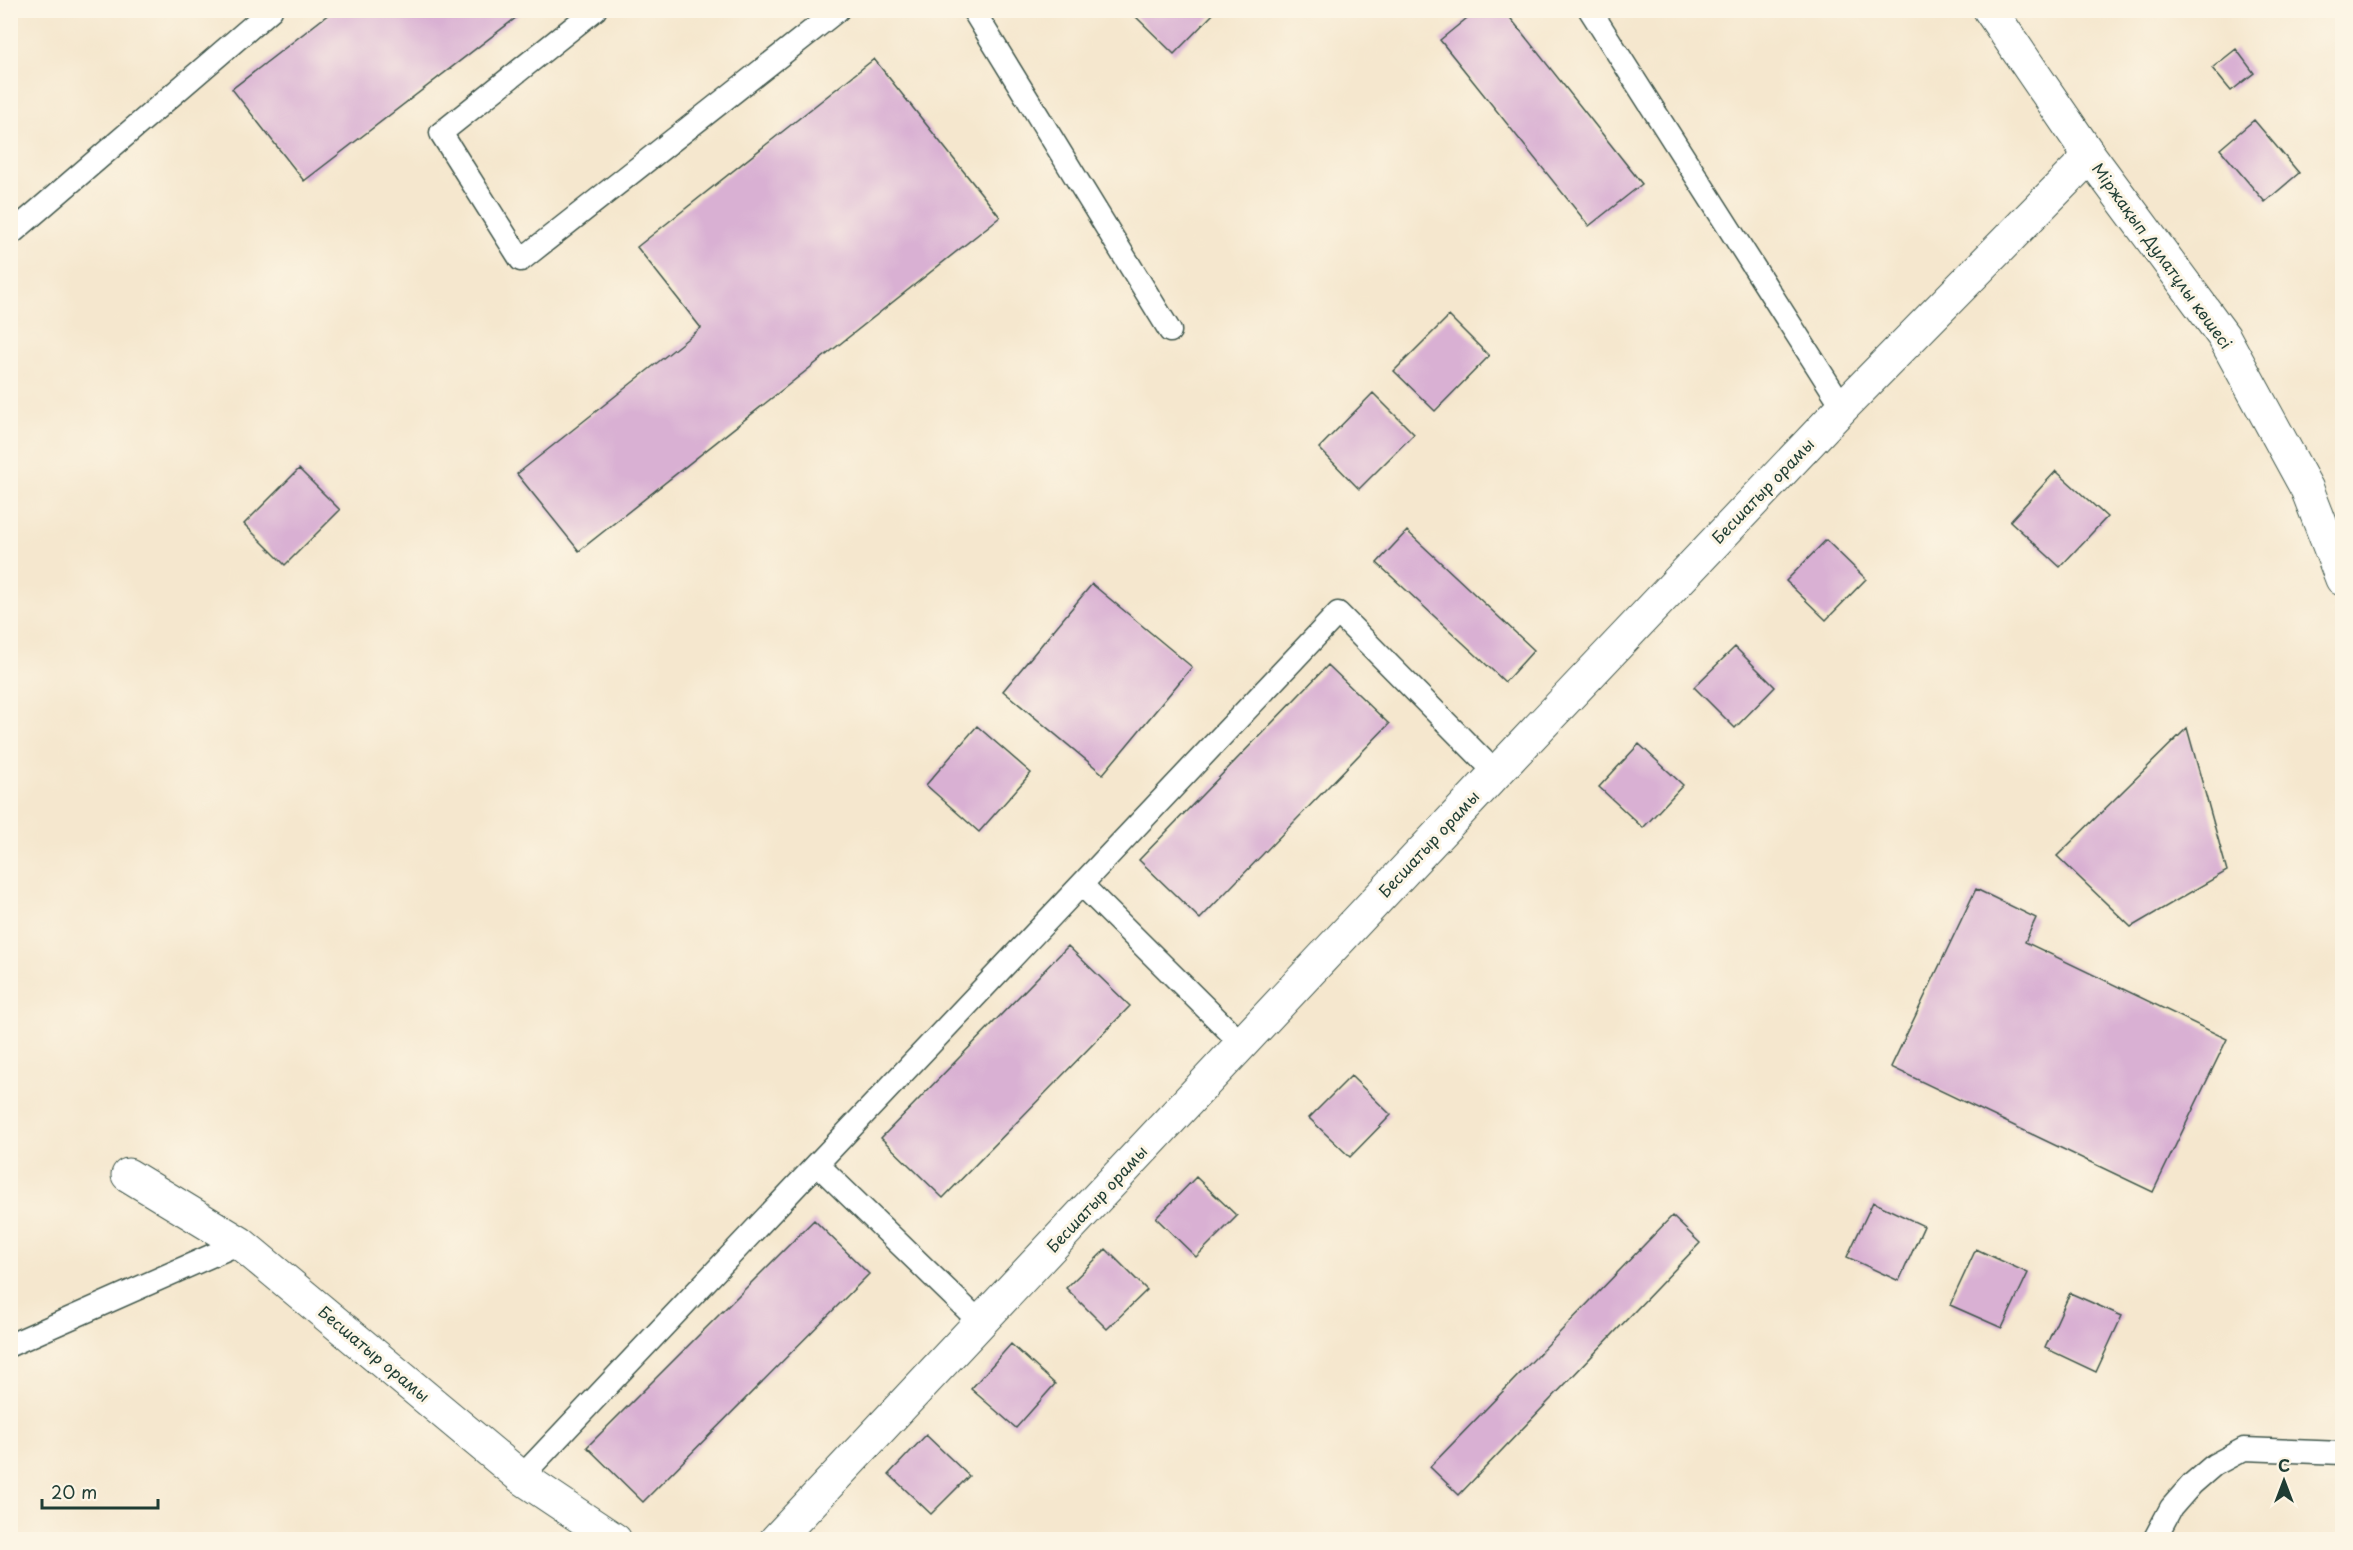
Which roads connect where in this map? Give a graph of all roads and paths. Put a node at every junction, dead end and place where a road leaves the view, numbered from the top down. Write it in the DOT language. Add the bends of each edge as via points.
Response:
graph roads {
  1 [pos="272,10"];
  2 [pos="595,10"];
  3 [pos="838,10"];
  4 [pos="973,10"];
  5 [pos="1590,10"];
  6 [pos="1990,10"];
  7 [pos="2090,156"];
  8 [pos="12,233"];
  9 [pos="1170,331"];
  10 [pos="1843,407"];
  11 [pos="2334,529"];
  12 [pos="2343,579"];
  13 [pos="1496,772"];
  14 [pos="1082,885"];
  15 [pos="1242,1044"];
  16 [pos="817,1164"];
  17 [pos="128,1175"];
  18 [pos="240,1243"];
  19 [pos="981,1323"];
  20 [pos="10,1345"];
  21 [pos="2343,1453"];
  22 [pos="521,1477"];
  23 [pos="615,1539"];
  24 [pos="776,1539"];
  25 [pos="2154,1539"];
  1 -- 8 [label="lane"];
  2 -- 3 [label="lane" via="441,134 521,260"];
  4 -- 9 [label="lane"];
  5 -- 10 [label="lane"];
  6 -- 7 [label="street, Міржақып Дулатұлы көшесі"];
  7 -- 10 [label="street, Бесшатыр орамы"];
  7 -- 11 [label="street, Міржақып Дулатұлы көшесі" via="2224,337 2307,489"];
  10 -- 13 [label="street, Бесшатыр орамы"];
  11 -- 12 [label="street, Міржақып Дулатұлы көшесі"];
  13 -- 14 [label="lane" via="1338,613"];
  13 -- 15 [label="street, Бесшатыр орамы"];
  14 -- 15 [label="lane"];
  14 -- 16 [label="lane"];
  15 -- 19 [label="street, Бесшатыр орамы"];
  16 -- 19 [label="lane"];
  16 -- 22 [label="lane"];
  17 -- 18 [label="street, Бесшатыр орамы"];
  18 -- 20 [label="lane"];
  18 -- 22 [label="street, Бесшатыр орамы"];
  19 -- 24 [label="street, Бесшатыр орамы"];
  21 -- 25 [label="lane" via="2244,1449 2214,1465 2192,1484 2171,1508"];
  22 -- 23 [label="street, Бесшатыр орамы"];
}
